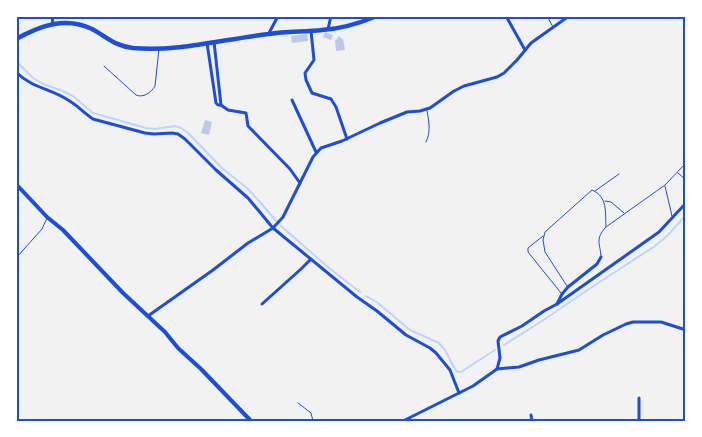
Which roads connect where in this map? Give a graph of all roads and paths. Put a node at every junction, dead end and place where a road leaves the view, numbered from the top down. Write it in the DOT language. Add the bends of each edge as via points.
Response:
graph roads {
  1 [pos="52,16"];
  2 [pos="278,16"];
  3 [pos="331,16"];
  4 [pos="377,16"];
  5 [pos="506,16"];
  6 [pos="547,16"];
  7 [pos="570,16"];
  8 [pos="366,18"];
  9 [pos="53,24"];
  10 [pos="553,28"];
  11 [pos="328,30"];
  12 [pos="311,31"];
  13 [pos="270,33"];
  14 [pos="16,39"];
  15 [pos="214,42"];
  16 [pos="208,43"];
  17 [pos="159,48"];
  18 [pos="525,50"];
  19 [pos="104,66"];
  20 [pos="16,72"];
  21 [pos="292,100"];
  22 [pos="221,105"];
  23 [pos="427,109"];
  24 [pos="347,139"];
  25 [pos="426,142"];
  26 [pos="316,152"];
  27 [pos="686,163"];
  28 [pos="678,172"];
  29 [pos="619,174"];
  30 [pos="686,180"];
  31 [pos="300,183"];
  32 [pos="16,184"];
  33 [pos="665,185"];
  34 [pos="594,191"];
  35 [pos="604,201"];
  36 [pos="686,202"];
  37 [pos="625,214"];
  38 [pos="48,217"];
  39 [pos="673,217"];
  40 [pos="272,228"];
  41 [pos="606,228"];
  42 [pos="545,235"];
  43 [pos="601,257"];
  44 [pos="16,258"];
  45 [pos="311,259"];
  46 [pos="568,287"];
  47 [pos="562,294"];
  48 [pos="262,304"];
  49 [pos="556,304"];
  50 [pos="148,316"];
  51 [pos="686,330"];
  52 [pos="497,369"];
  53 [pos="459,392"];
  54 [pos="639,398"];
  55 [pos="298,403"];
  56 [pos="531,415"];
  57 [pos="251,421"];
  58 [pos="313,421"];
  59 [pos="403,421"];
  60 [pos="532,421"];
  61 [pos="639,421"];
  1 -- 9 [label="street"];
  2 -- 13 [label="street"];
  3 -- 11 [label="street"];
  4 -- 8 [label="main road"];
  5 -- 18 [label="street"];
  6 -- 10 [label="lane"];
  7 -- 10 [label="street"];
  8 -- 11 [label="main road"];
  9 -- 14 [label="main road"];
  9 -- 17 [label="main road" via="83,26 122,46"];
  10 -- 18 [label="street"];
  11 -- 12 [label="main road"];
  12 -- 13 [label="main road"];
  12 -- 24 [label="street" via="314,60 305,73 306,80 312,93 331,99"];
  13 -- 15 [label="main road"];
  15 -- 16 [label="main road"];
  15 -- 22 [label="street"];
  16 -- 17 [label="main road"];
  16 -- 22 [label="street" via="216,103"];
  17 -- 19 [label="lane" via="155,86 144,96 136,95"];
  18 -- 23 [label="street" via="504,73 464,86"];
  20 -- 40 [label="street" via="29,83 70,101 93,119 145,133 178,134 248,198"];
  21 -- 26 [label="street"];
  22 -- 31 [label="street" via="228,110 246,113 248,126"];
  23 -- 24 [label="street" via="407,112"];
  23 -- 25 [label="lane" via="430,122"];
  24 -- 26 [label="street"];
  26 -- 31 [label="street"];
  27 -- 28 [label="lane"];
  28 -- 30 [label="lane"];
  28 -- 33 [label="lane"];
  29 -- 34 [label="lane"];
  31 -- 40 [label="street" via="284,217"];
  32 -- 38 [label="street"];
  33 -- 37 [label="lane"];
  33 -- 39 [label="lane"];
  34 -- 35 [label="lane"];
  34 -- 42 [label="lane"];
  35 -- 37 [label="lane" via="611,202"];
  35 -- 41 [label="lane"];
  36 -- 39 [label="street"];
  37 -- 41 [label="lane"];
  38 -- 44 [label="lane" via="42,229"];
  38 -- 50 [label="street"];
  39 -- 49 [label="street" via="659,232"];
  40 -- 45 [label="street"];
  40 -- 50 [label="street"];
  41 -- 43 [label="lane" via="598,240"];
  42 -- 46 [label="lane" via="545,252"];
  42 -- 47 [label="lane" via="528,248 528,252"];
  43 -- 46 [label="street"];
  45 -- 48 [label="street"];
  45 -- 53 [label="street" via="406,335 436,353 450,370"];
  46 -- 47 [label="street"];
  47 -- 49 [label="street"];
  49 -- 52 [label="street" via="500,337"];
  50 -- 57 [label="street"];
  51 -- 52 [label="street" via="661,322 633,322 578,350 519,367"];
  52 -- 53 [label="street"];
  53 -- 59 [label="street"];
  54 -- 61 [label="street"];
  55 -- 58 [label="lane" via="311,413"];
  56 -- 60 [label="street"];
}
